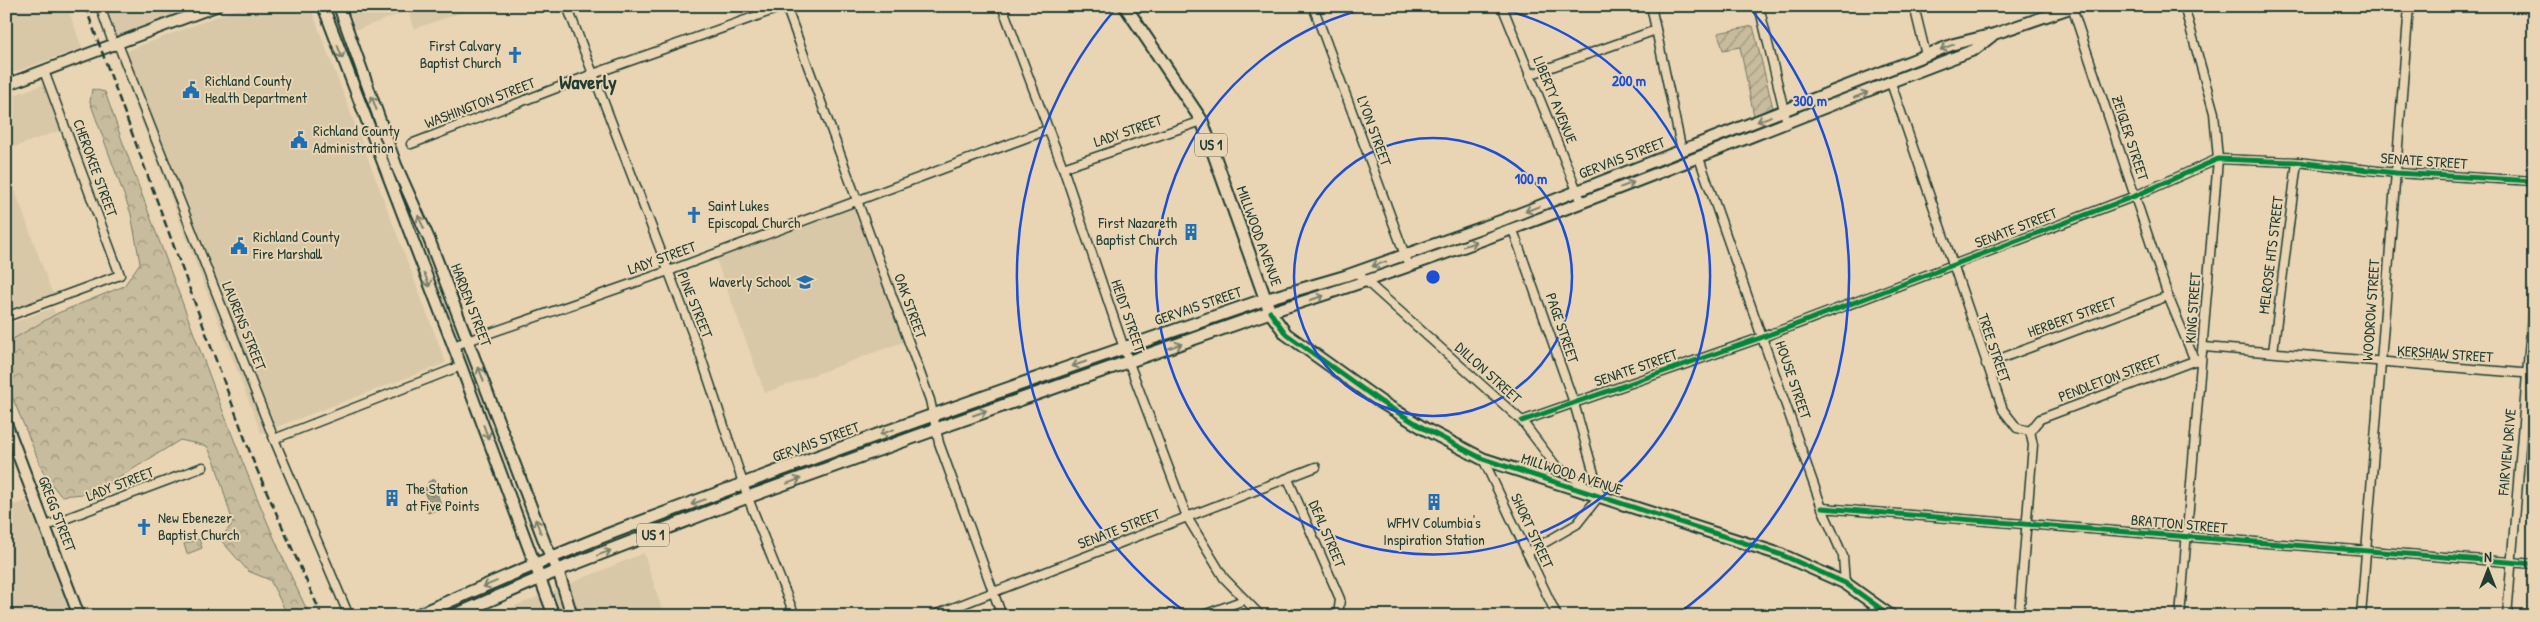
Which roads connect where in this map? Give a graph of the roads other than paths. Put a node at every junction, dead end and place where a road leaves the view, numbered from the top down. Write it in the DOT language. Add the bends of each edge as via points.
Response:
graph roads {
  1 [pos="100,6"];
  2 [pos="216,6"];
  3 [pos="323,6"];
  4 [pos="339,6"];
  5 [pos="567,6"];
  6 [pos="786,6"];
  7 [pos="1002,6"];
  8 [pos="1126,6"];
  9 [pos="1313,6"];
  10 [pos="1502,6"];
  11 [pos="1651,6"];
  12 [pos="1759,6"];
  13 [pos="1914,6"];
  14 [pos="2184,6"];
  15 [pos="2409,6"];
  16 [pos="2074,7"];
  17 [pos="1656,30"];
  18 [pos="1994,34"];
  19 [pos="116,45"];
  20 [pos="1926,55"];
  21 [pos="44,71"];
  22 [pos="593,74"];
  23 [pos="1529,75"];
  24 [pos="1891,83"];
  25 [pos="6,85"];
  26 [pos="1784,111"];
  27 [pos="1202,121"];
  28 [pos="1788,123"];
  29 [pos="1047,130"];
  30 [pos="411,144"];
  31 [pos="1682,151"];
  32 [pos="1699,158"];
  33 [pos="2218,159"];
  34 [pos="2297,162"];
  35 [pos="1062,168"];
  36 [pos="2396,172"];
  37 [pos="2534,181"];
  38 [pos="1577,191"];
  39 [pos="2135,196"];
  40 [pos="857,202"];
  41 [pos="1582,203"];
  42 [pos="1513,230"];
  43 [pos="1405,255"];
  44 [pos="1954,264"];
  45 [pos="1409,266"];
  46 [pos="667,272"];
  47 [pos="1356,272"];
  48 [pos="1366,281"];
  49 [pos="2534,290"];
  50 [pos="2168,296"];
  51 [pos="1266,299"];
  52 [pos="1270,312"];
  53 [pos="6,317"];
  54 [pos="1763,337"];
  55 [pos="468,340"];
  56 [pos="453,346"];
  57 [pos="2204,347"];
  58 [pos="1125,348"];
  59 [pos="2273,352"];
  60 [pos="2203,356"];
  61 [pos="2195,361"];
  62 [pos="1129,363"];
  63 [pos="2380,363"];
  64 [pos="1986,364"];
  65 [pos="461,366"];
  66 [pos="2530,374"];
  67 [pos="1574,403"];
  68 [pos="932,415"];
  69 [pos="1522,421"];
  70 [pos="6,423"];
  71 [pos="935,430"];
  72 [pos="2030,431"];
  73 [pos="274,440"];
  74 [pos="1483,458"];
  75 [pos="203,467"];
  76 [pos="1316,468"];
  77 [pos="1288,479"];
  78 [pos="744,485"];
  79 [pos="1600,495"];
  80 [pos="748,498"];
  81 [pos="1822,508"];
  82 [pos="1187,517"];
  83 [pos="2028,524"];
  84 [pos="46,526"];
  85 [pos="2187,538"];
  86 [pos="2366,551"];
  87 [pos="1527,553"];
  88 [pos="551,558"];
  89 [pos="2511,563"];
  90 [pos="2534,564"];
  91 [pos="535,565"];
  92 [pos="558,570"];
  93 [pos="540,579"];
  94 [pos="1845,583"];
  95 [pos="993,592"];
  96 [pos="1244,600"];
  97 [pos="79,616"];
  98 [pos="349,616"];
  99 [pos="415,616"];
  100 [pos="453,616"];
  101 [pos="554,616"];
  102 [pos="572,616"];
  103 [pos="794,616"];
  104 [pos="932,616"];
  105 [pos="1002,616"];
  106 [pos="1201,616"];
  107 [pos="1261,616"];
  108 [pos="1338,616"];
  109 [pos="1557,616"];
  110 [pos="1892,616"];
  111 [pos="2019,616"];
  112 [pos="2180,616"];
  113 [pos="2361,616"];
  114 [pos="2507,616"];
  1 -- 19 [label="street, LAURENS STREET"];
  2 -- 19 [label="main road"];
  3 -- 56 [label="main road, HARDEN STREET, one-way"];
  55 -- 4 [label="main road, HARDEN STREET, one-way" via="396,165"];
  5 -- 22 [label="street, PINE STREET"];
  6 -- 22 [label="street, WASHINGTON STREET"];
  6 -- 40 [label="street, OAK STREET"];
  7 -- 29 [label="street, HEIDT STREET"];
  8 -- 27 [label="main road, MILLWOOD AVENUE / US 1"];
  9 -- 43 [label="street, LYON STREET"];
  10 -- 23 [label="street, LIBERTY AVENUE"];
  11 -- 17 [label="street"];
  12 -- 26 [label="street"];
  13 -- 20 [label="street"];
  14 -- 33 [label="street, KING STREET" via="2214,113"];
  15 -- 36 [label="street, WOODROW STREET"];
  16 -- 18 [label="main road, GERVAIS STREET"];
  16 -- 39 [label="street, ZEIGLER STREET"];
  17 -- 23 [label="street"];
  17 -- 31 [label="street"];
  18 -- 20 [label="main road, GERVAIS STREET, one-way"];
  18 -- 24 [label="main road, GERVAIS STREET" via="1974,50"];
  19 -- 21 [label="main road"];
  19 -- 73 [label="street, LAURENS STREET"];
  20 -- 26 [label="main road, GERVAIS STREET"];
  21 -- 25 [label="main road"];
  21 -- 53 [label="street, CHEROKEE STREET" via="120,275"];
  22 -- 30 [label="street, WASHINGTON STREET"];
  22 -- 46 [label="street, PINE STREET"];
  23 -- 38 [label="street, LIBERTY AVENUE"];
  28 -- 24 [label="main road, GERVAIS STREET, one-way"];
  24 -- 44 [label="street, TREE STREET"];
  26 -- 28 [label="street"];
  26 -- 31 [label="main road, GERVAIS STREET, one-way"];
  27 -- 35 [label="street, LADY STREET"];
  27 -- 51 [label="main road, MILLWOOD AVENUE / US 1"];
  28 -- 32 [label="main road, GERVAIS STREET"];
  29 -- 35 [label="street, HEIDT STREET"];
  29 -- 40 [label="street, LADY STREET"];
  31 -- 38 [label="main road, GERVAIS STREET"];
  41 -- 32 [label="main road, GERVAIS STREET, one-way"];
  32 -- 54 [label="street, HOUSE STREET"];
  33 -- 34 [label="street, SENATE STREET"];
  33 -- 39 [label="street, SENATE STREET"];
  33 -- 57 [label="street, KING STREET"];
  34 -- 36 [label="street, SENATE STREET"];
  34 -- 59 [label="street, MELROSE HTS STREET"];
  35 -- 58 [label="street, HEIDT STREET"];
  36 -- 37 [label="street, SENATE STREET"];
  36 -- 63 [label="street, WOODROW STREET"];
  38 -- 41 [label="street, LIBERTY AVENUE"];
  38 -- 43 [label="main road, GERVAIS STREET, one-way"];
  39 -- 44 [label="street, SENATE STREET"];
  39 -- 50 [label="street, ZEIGLER STREET"];
  40 -- 46 [label="street, LADY STREET"];
  40 -- 68 [label="street, OAK STREET" via="930,400"];
  41 -- 42 [label="main road, GERVAIS STREET"];
  45 -- 42 [label="main road, GERVAIS STREET, one-way"];
  42 -- 67 [label="street, PAGE STREET"];
  43 -- 45 [label="street, LYON STREET"];
  43 -- 47 [label="main road, GERVAIS STREET, one-way"];
  44 -- 54 [label="street, SENATE STREET"];
  44 -- 64 [label="street, TREE STREET"];
  45 -- 48 [label="main road, GERVAIS STREET"];
  46 -- 55 [label="street, LADY STREET"];
  46 -- 78 [label="street, PINE STREET" via="698,348"];
  47 -- 48 [label="street, DILLON STREET"];
  47 -- 51 [label="main road, GERVAIS STREET"];
  52 -- 48 [label="main road, GERVAIS STREET, one-way"];
  48 -- 69 [label="street, DILLON STREET"];
  49 -- 66 [label="street, FAIRVIEW DRIVE"];
  50 -- 61 [label="street, ZEIGLER STREET"];
  50 -- 64 [label="street, HERBERT STREET"];
  51 -- 52 [label="main road, MILLWOOD AVENUE / US 1"];
  51 -- 58 [label="main road, GERVAIS STREET / US 1"];
  62 -- 52 [label="main road, GERVAIS STREET / US 1, one-way"];
  52 -- 74 [label="main road, MILLWOOD AVENUE" via="1286,334 1381,402"];
  54 -- 67 [label="street, SENATE STREET"];
  54 -- 81 [label="street, HOUSE STREET"];
  55 -- 56 [label="street, LADY STREET"];
  88 -- 55 [label="main road, HARDEN STREET, one-way"];
  56 -- 65 [label="main road, HARDEN STREET"];
  57 -- 59 [label="street, KERSHAW STREET"];
  57 -- 60 [label="street, KING STREET"];
  58 -- 62 [label="street, HEIDT STREET"];
  58 -- 68 [label="main road, GERVAIS STREET / US 1, one-way"];
  59 -- 63 [label="street, KERSHAW STREET"];
  60 -- 61 [label="street, PENDLETON STREET"];
  60 -- 85 [label="street, KING STREET"];
  61 -- 72 [label="street, PENDLETON STREET" via="2040,419"];
  71 -- 62 [label="main road, GERVAIS STREET / US 1, one-way"];
  62 -- 82 [label="street, HEIDT STREET"];
  63 -- 66 [label="street, KERSHAW STREET"];
  63 -- 86 [label="street, WOODROW STREET"];
  64 -- 72 [label="street, TREE STREET" via="2003,410 2016,428"];
  65 -- 73 [label="street"];
  65 -- 91 [label="main road, HARDEN STREET, one-way"];
  66 -- 89 [label="street, FAIRVIEW DRIVE"];
  67 -- 69 [label="street, SENATE STREET"];
  67 -- 79 [label="street, PAGE STREET"];
  68 -- 71 [label="street, OAK STREET"];
  68 -- 78 [label="main road, GERVAIS STREET / US 1, one-way"];
  69 -- 79 [label="street, DILLON STREET" via="1556,466"];
  70 -- 84 [label="main road, GREGG STREET"];
  80 -- 71 [label="main road, GERVAIS STREET / US 1, one-way"];
  71 -- 95 [label="street, OAK STREET"];
  72 -- 83 [label="street" via="2033,444"];
  73 -- 98 [label="street, LAURENS STREET"];
  74 -- 79 [label="main road, MILLWOOD AVENUE"];
  74 -- 87 [label="street, SHORT STREET"];
  75 -- 84 [label="street, LADY STREET"];
  76 -- 77 [label="street, SENATE STREET"];
  77 -- 82 [label="street, SENATE STREET"];
  77 -- 108 [label="street, DEAL STREET" via="1340,599"];
  78 -- 80 [label="street, PINE STREET"];
  78 -- 88 [label="main road, GERVAIS STREET / US 1, one-way"];
  79 -- 87 [label="street" via="1577,524"];
  79 -- 94 [label="main road, MILLWOOD AVENUE" via="1782,555"];
  92 -- 80 [label="main road, GERVAIS STREET / US 1, one-way"];
  80 -- 103 [label="street, PINE STREET"];
  81 -- 83 [label="street, BRATTON STREET"];
  81 -- 94 [label="street, HOUSE STREET" via="1843,556"];
  82 -- 95 [label="street, SENATE STREET"];
  82 -- 96 [label="street, HEIDT STREET" via="1224,578"];
  83 -- 85 [label="street, BRATTON STREET"];
  83 -- 111 [label="street"];
  84 -- 97 [label="main road, GREGG STREET"];
  85 -- 86 [label="street, BRATTON STREET"];
  85 -- 112 [label="street, KING STREET"];
  86 -- 89 [label="street, BRATTON STREET"];
  86 -- 113 [label="street, WOODROW STREET"];
  87 -- 109 [label="street, SHORT STREET"];
  88 -- 91 [label="main road, GERVAIS STREET / US 1"];
  88 -- 92 [label="main road, HARDEN STREET"];
  89 -- 90 [label="street, BRATTON STREET"];
  89 -- 114 [label="street, FAIRVIEW DRIVE"];
  91 -- 93 [label="main road, HARDEN STREET"];
  91 -- 99 [label="main road, GERVAIS STREET / US 1, one-way"];
  92 -- 93 [label="main road, GERVAIS STREET"];
  92 -- 102 [label="main road, HARDEN STREET"];
  93 -- 100 [label="main road, GERVAIS STREET"];
  93 -- 101 [label="main road, HARDEN STREET"];
  94 -- 110 [label="main road, MILLWOOD AVENUE"];
  95 -- 104 [label="street, SENATE STREET"];
  95 -- 105 [label="street, OAK STREET"];
  96 -- 106 [label="street"];
  96 -- 107 [label="street, HEIDT STREET"];
}
